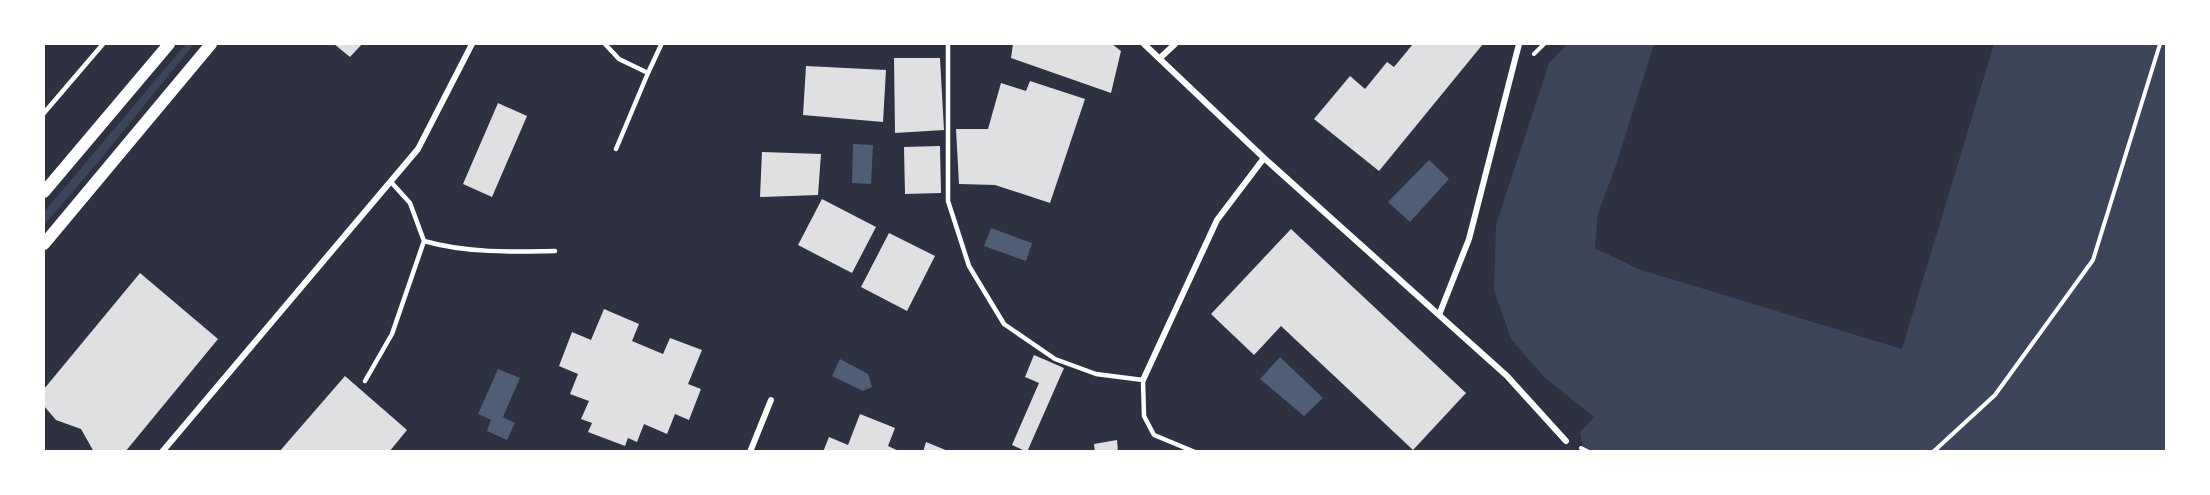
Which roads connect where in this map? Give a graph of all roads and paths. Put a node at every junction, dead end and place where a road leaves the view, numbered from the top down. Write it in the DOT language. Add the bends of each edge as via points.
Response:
graph roads {
  1 [pos="103,44"];
  2 [pos="169,44"];
  3 [pos="211,44"];
  4 [pos="472,44"];
  5 [pos="605,44"];
  6 [pos="948,44"];
  7 [pos="1144,44"];
  8 [pos="1175,44"];
  9 [pos="1519,44"];
  10 [pos="2160,44"];
  11 [pos="661,45"];
  12 [pos="1160,58"];
  13 [pos="648,73"];
  14 [pos="44,113"];
  15 [pos="616,148"];
  16 [pos="1264,158"];
  17 [pos="391,182"];
  18 [pos="44,192"];
  19 [pos="424,241"];
  20 [pos="44,244"];
  21 [pos="555,251"];
  22 [pos="1439,315"];
  23 [pos="1143,380"];
  24 [pos="366,381"];
  25 [pos="771,400"];
  26 [pos="1566,441"];
  27 [pos="162,452"];
  28 [pos="750,452"];
  29 [pos="1195,452"];
  30 [pos="1933,452"];
  1 -- 14 [label="lane"];
  2 -- 18 [label="main road"];
  3 -- 20 [label="main road"];
  4 -- 17 [label="street" via="418,149"];
  5 -- 13 [label="lane" via="619,59"];
  6 -- 23 [label="lane" via="948,201 969,266 1004,324 1055,359 1096,374"];
  7 -- 12 [label="street"];
  8 -- 12 [label="street"];
  9 -- 22 [label="street" via="1469,239"];
  10 -- 30 [label="path" via="2093,260 1995,395"];
  11 -- 13 [label="lane"];
  12 -- 16 [label="street"];
  13 -- 15 [label="lane"];
  16 -- 22 [label="street"];
  16 -- 23 [label="street" via="1217,220"];
  17 -- 19 [label="lane" via="410,203"];
  17 -- 27 [label="street"];
  19 -- 21 [label="lane" via="501,252"];
  19 -- 24 [label="lane" via="392,334"];
  22 -- 26 [label="street" via="1507,376"];
  23 -- 29 [label="lane" via="1144,416 1154,435"];
  25 -- 28 [label="street"];
}
